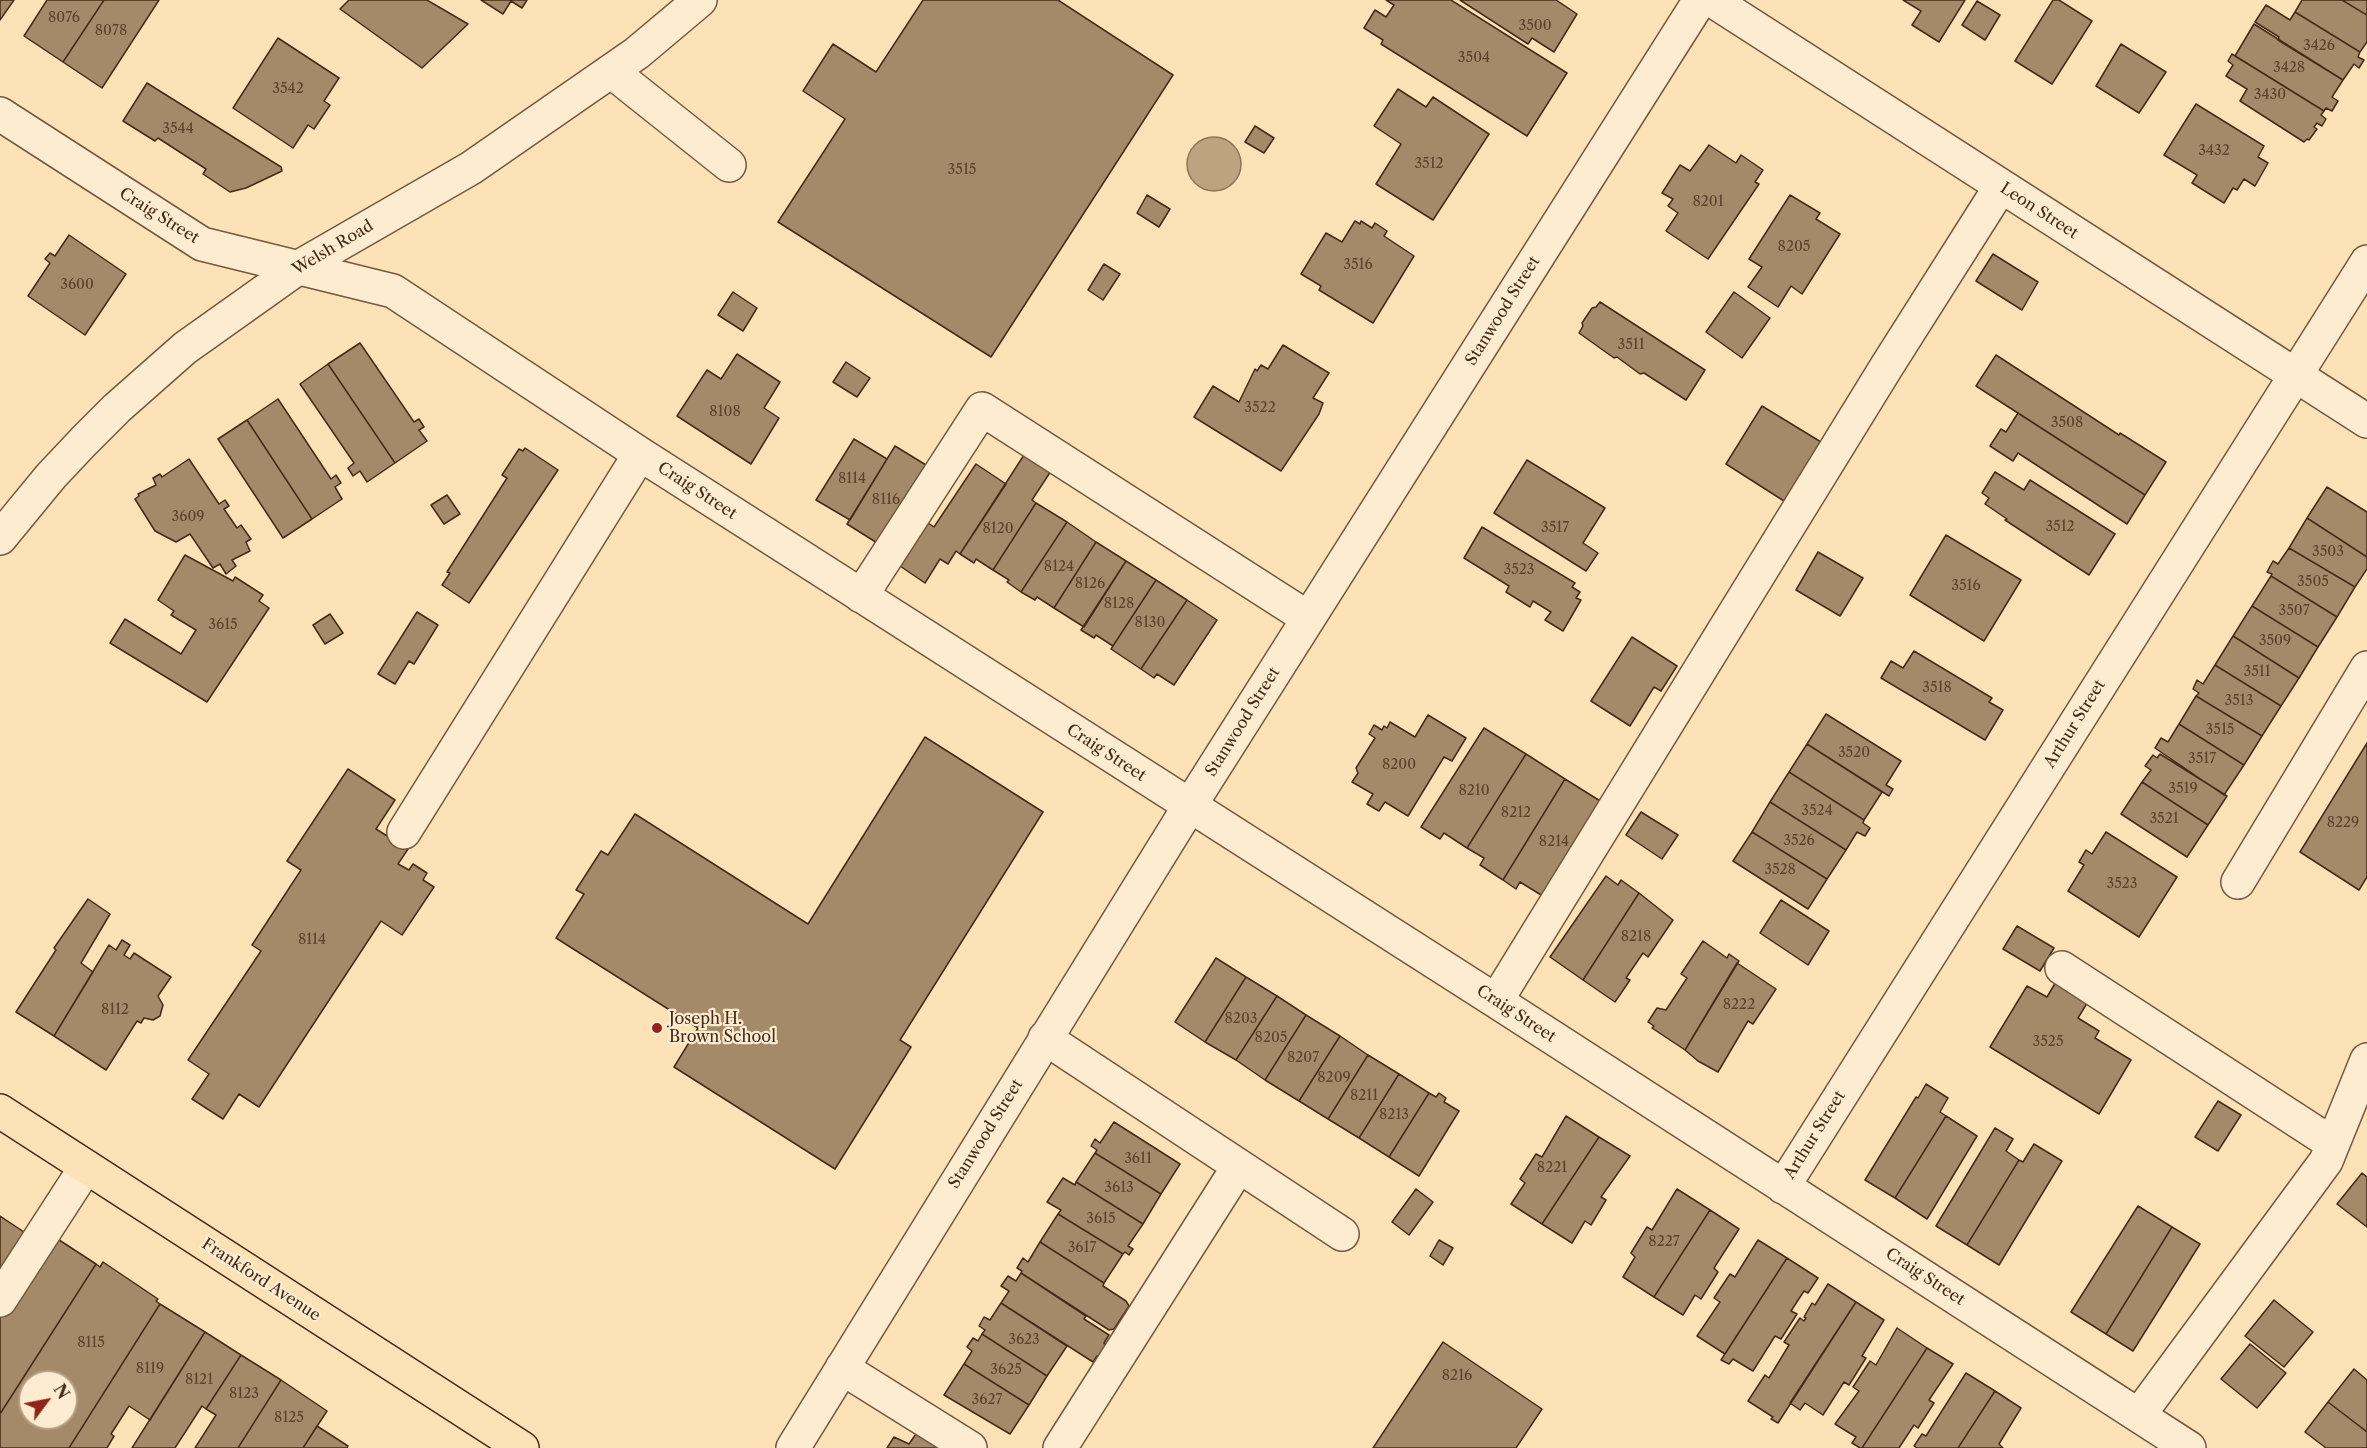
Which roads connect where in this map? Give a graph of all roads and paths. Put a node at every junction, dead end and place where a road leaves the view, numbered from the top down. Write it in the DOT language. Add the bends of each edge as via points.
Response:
graph roads {
  1 [pos="700,0"];
  2 [pos="1700,0"];
  3 [pos="1712,0"];
  4 [pos="611,71"];
  5 [pos="0,114"];
  6 [pos="729,165"];
  7 [pos="2001,186"];
  8 [pos="2367,262"];
  9 [pos="299,267"];
  10 [pos="2295,376"];
  11 [pos="2367,421"];
  12 [pos="640,454"];
  13 [pos="0,538"];
  14 [pos="861,596"];
  15 [pos="1308,618"];
  16 [pos="2367,668"];
  17 [pos="1189,807"];
  18 [pos="404,832"];
  19 [pos="2238,882"];
  20 [pos="2062,968"];
  21 [pos="1496,1001"];
  22 [pos="1045,1038"];
  23 [pos="2367,1060"];
  24 [pos="0,1111"];
  25 [pos="2332,1144"];
  26 [pos="1239,1166"];
  27 [pos="86,1167"];
  28 [pos="1783,1186"];
  29 [pos="1342,1234"];
  30 [pos="0,1300"];
  31 [pos="842,1368"];
  32 [pos="2139,1415"];
  33 [pos="522,1448"];
  34 [pos="793,1448"];
  35 [pos="970,1448"];
  36 [pos="1060,1448"];
  37 [pos="2189,1448"];
  1 -- 4 [label="street, Welsh Road"];
  2 -- 15 [label="street, Stanwood Street"];
  3 -- 7 [label="street, Leon Street"];
  4 -- 6 [label="street"];
  4 -- 9 [label="street, Welsh Road" via="471,168"];
  5 -- 9 [label="street, Craig Street" via="202,244"];
  7 -- 10 [label="street, Leon Street"];
  7 -- 21 [label="street"];
  8 -- 10 [label="street, Arthur Street"];
  9 -- 12 [label="street, Craig Street" via="393,291"];
  9 -- 13 [label="street, Welsh Road" via="213,327 142,384 51,476"];
  10 -- 11 [label="street, Leon Street"];
  10 -- 28 [label="street, Arthur Street"];
  12 -- 14 [label="street, Craig Street"];
  12 -- 18 [label="street"];
  14 -- 15 [label="street" via="982,409"];
  14 -- 17 [label="street, Craig Street"];
  15 -- 17 [label="street, Stanwood Street"];
  16 -- 19 [label="street"];
  17 -- 21 [label="street, Craig Street"];
  17 -- 22 [label="street, Stanwood Street"];
  20 -- 25 [label="street"];
  21 -- 28 [label="street, Craig Street"];
  22 -- 26 [label="street"];
  22 -- 31 [label="street, Stanwood Street"];
  23 -- 25 [label="street"];
  24 -- 27 [label="main road, Frankford Avenue"];
  25 -- 32 [label="street" via="2326,1161"];
  26 -- 29 [label="street"];
  26 -- 36 [label="street"];
  27 -- 30 [label="street"];
  27 -- 33 [label="main road, Frankford Avenue"];
  28 -- 32 [label="street, Craig Street"];
  31 -- 34 [label="street, Stanwood Street"];
  31 -- 35 [label="street"];
  32 -- 37 [label="street, Craig Street"];
}
